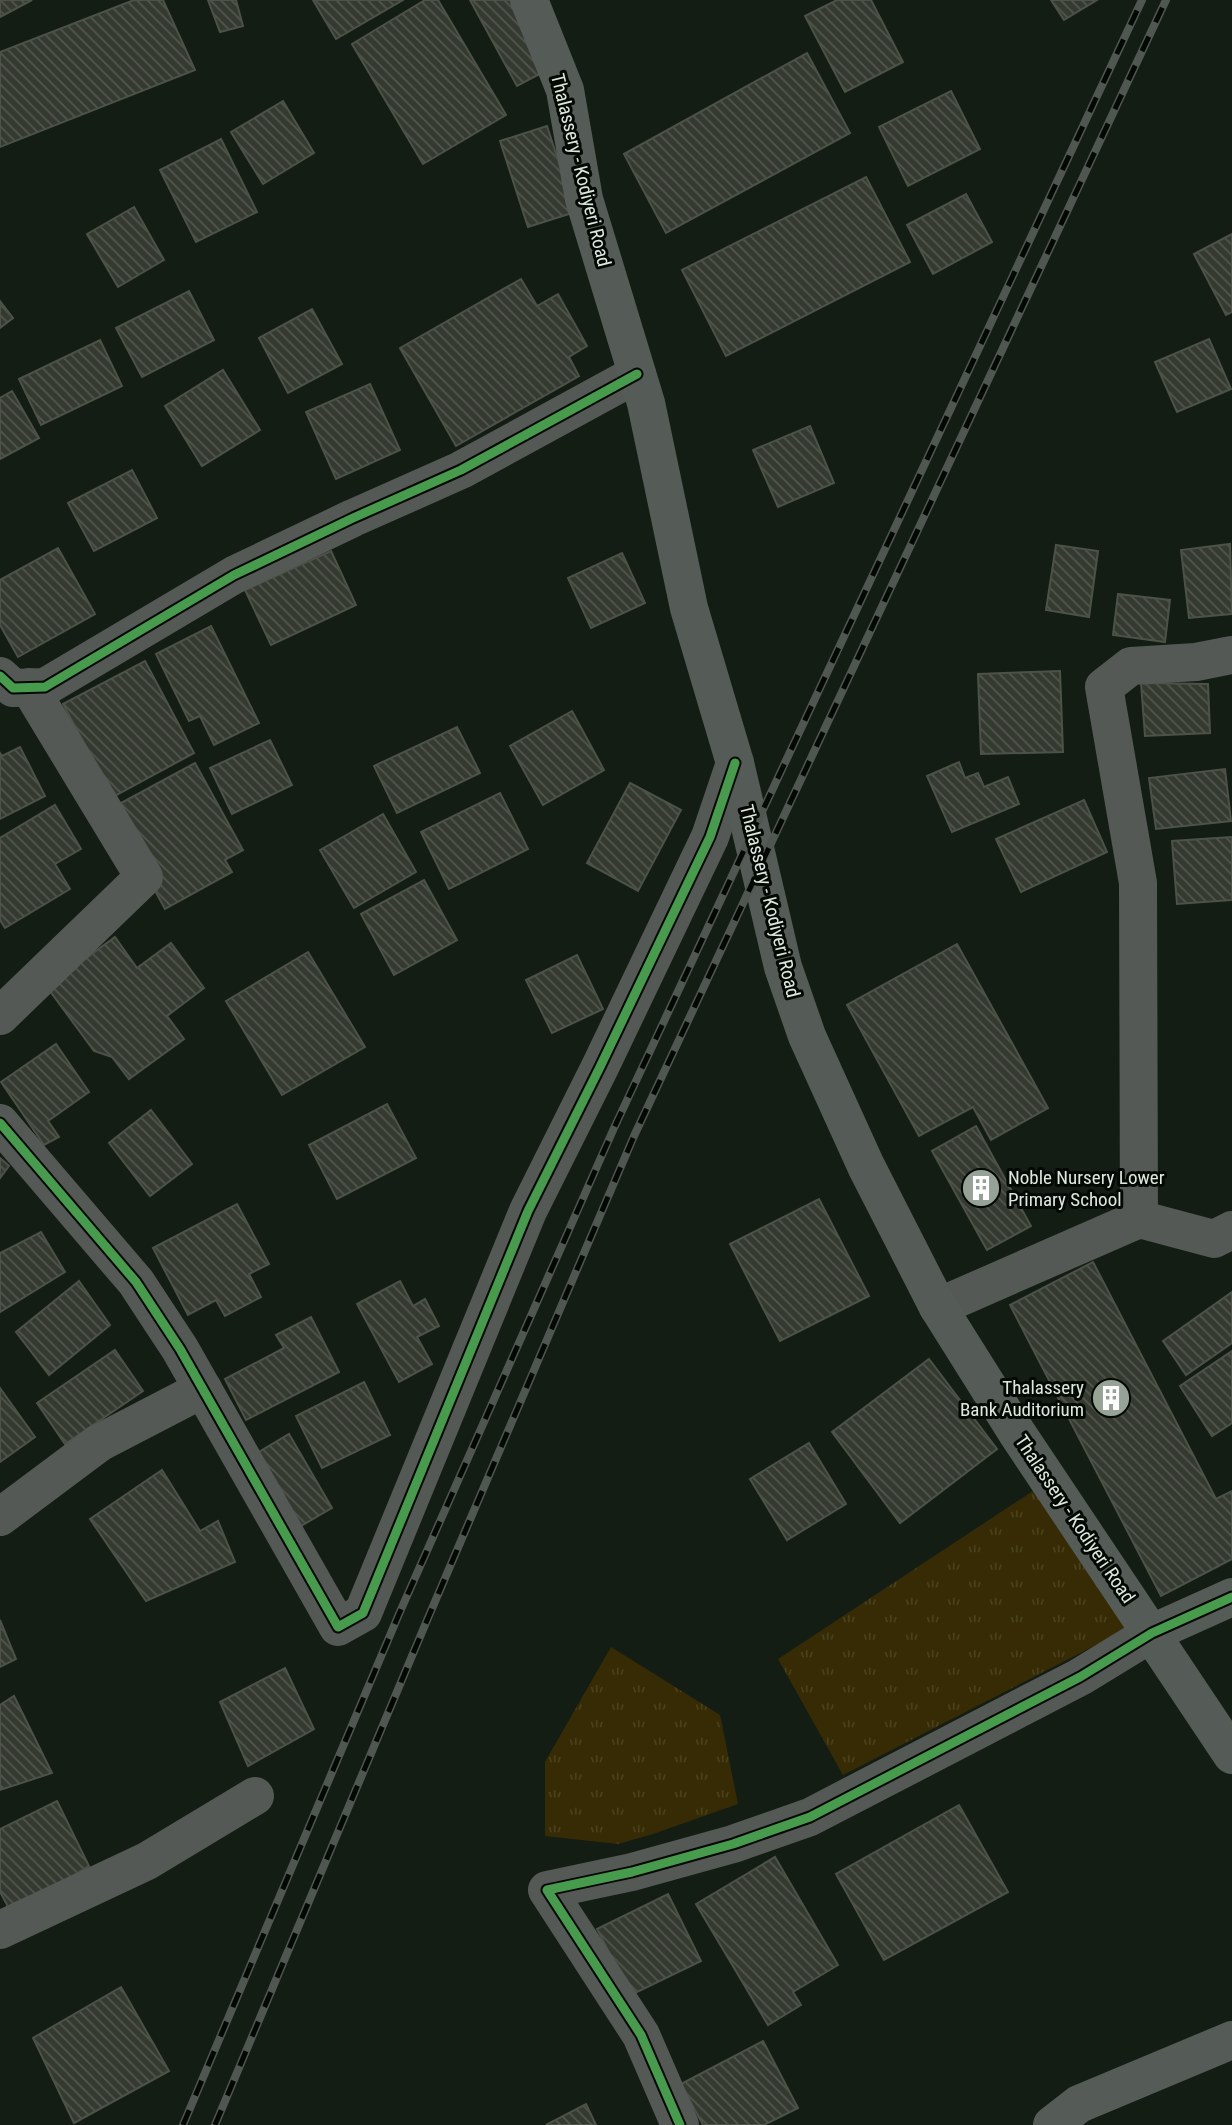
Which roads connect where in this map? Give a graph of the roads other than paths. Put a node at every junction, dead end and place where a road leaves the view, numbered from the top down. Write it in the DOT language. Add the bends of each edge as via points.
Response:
graph roads {
  1 [pos="528,0"];
  2 [pos="637,374"];
  3 [pos="1232,654"];
  4 [pos="15,682"];
  5 [pos="735,762"];
  6 [pos="0,1016"];
  7 [pos="0,1123"];
  8 [pos="1139,1219"];
  9 [pos="1232,1230"];
  10 [pos="937,1307"];
  11 [pos="203,1389"];
  12 [pos="0,1517"];
  13 [pos="1232,1597"];
  14 [pos="1152,1633"];
  15 [pos="1232,1755"];
  16 [pos="255,1796"];
  17 [pos="0,1930"];
  18 [pos="1232,2040"];
  19 [pos="680,2125"];
  20 [pos="1052,2125"];
  1 -- 2 [label="main road, Thalassery - Kodiyeri Road" via="565,90 584,200"];
  2 -- 4 [label="street" via="461,470 233,575 45,687"];
  2 -- 5 [label="main road, Thalassery - Kodiyeri Road" via="689,608"];
  3 -- 8 [label="street" via="1196,662 1131,666 1104,687 1138,883"];
  4 -- 6 [label="street" via="144,877"];
  5 -- 10 [label="main road, Thalassery - Kodiyeri Road" via="783,967 807,1036"];
  5 -- 11 [label="street" via="710,837 528,1211 363,1613 338,1627"];
  7 -- 11 [label="street" via="136,1282"];
  8 -- 9 [label="street" via="1214,1239"];
  8 -- 10 [label="street"];
  10 -- 14 [label="main road, Thalassery - Kodiyeri Road"];
  11 -- 12 [label="street" via="99,1443"];
  13 -- 14 [label="main road"];
  14 -- 15 [label="main road, Thalassery - Kodiyeri Road"];
  14 -- 19 [label="street" via="1080,1677 810,1817 733,1844 548,1891 640,2035"];
  16 -- 17 [label="street" via="147,1861"];
  18 -- 20 [label="main road" via="1079,2104"];
}
